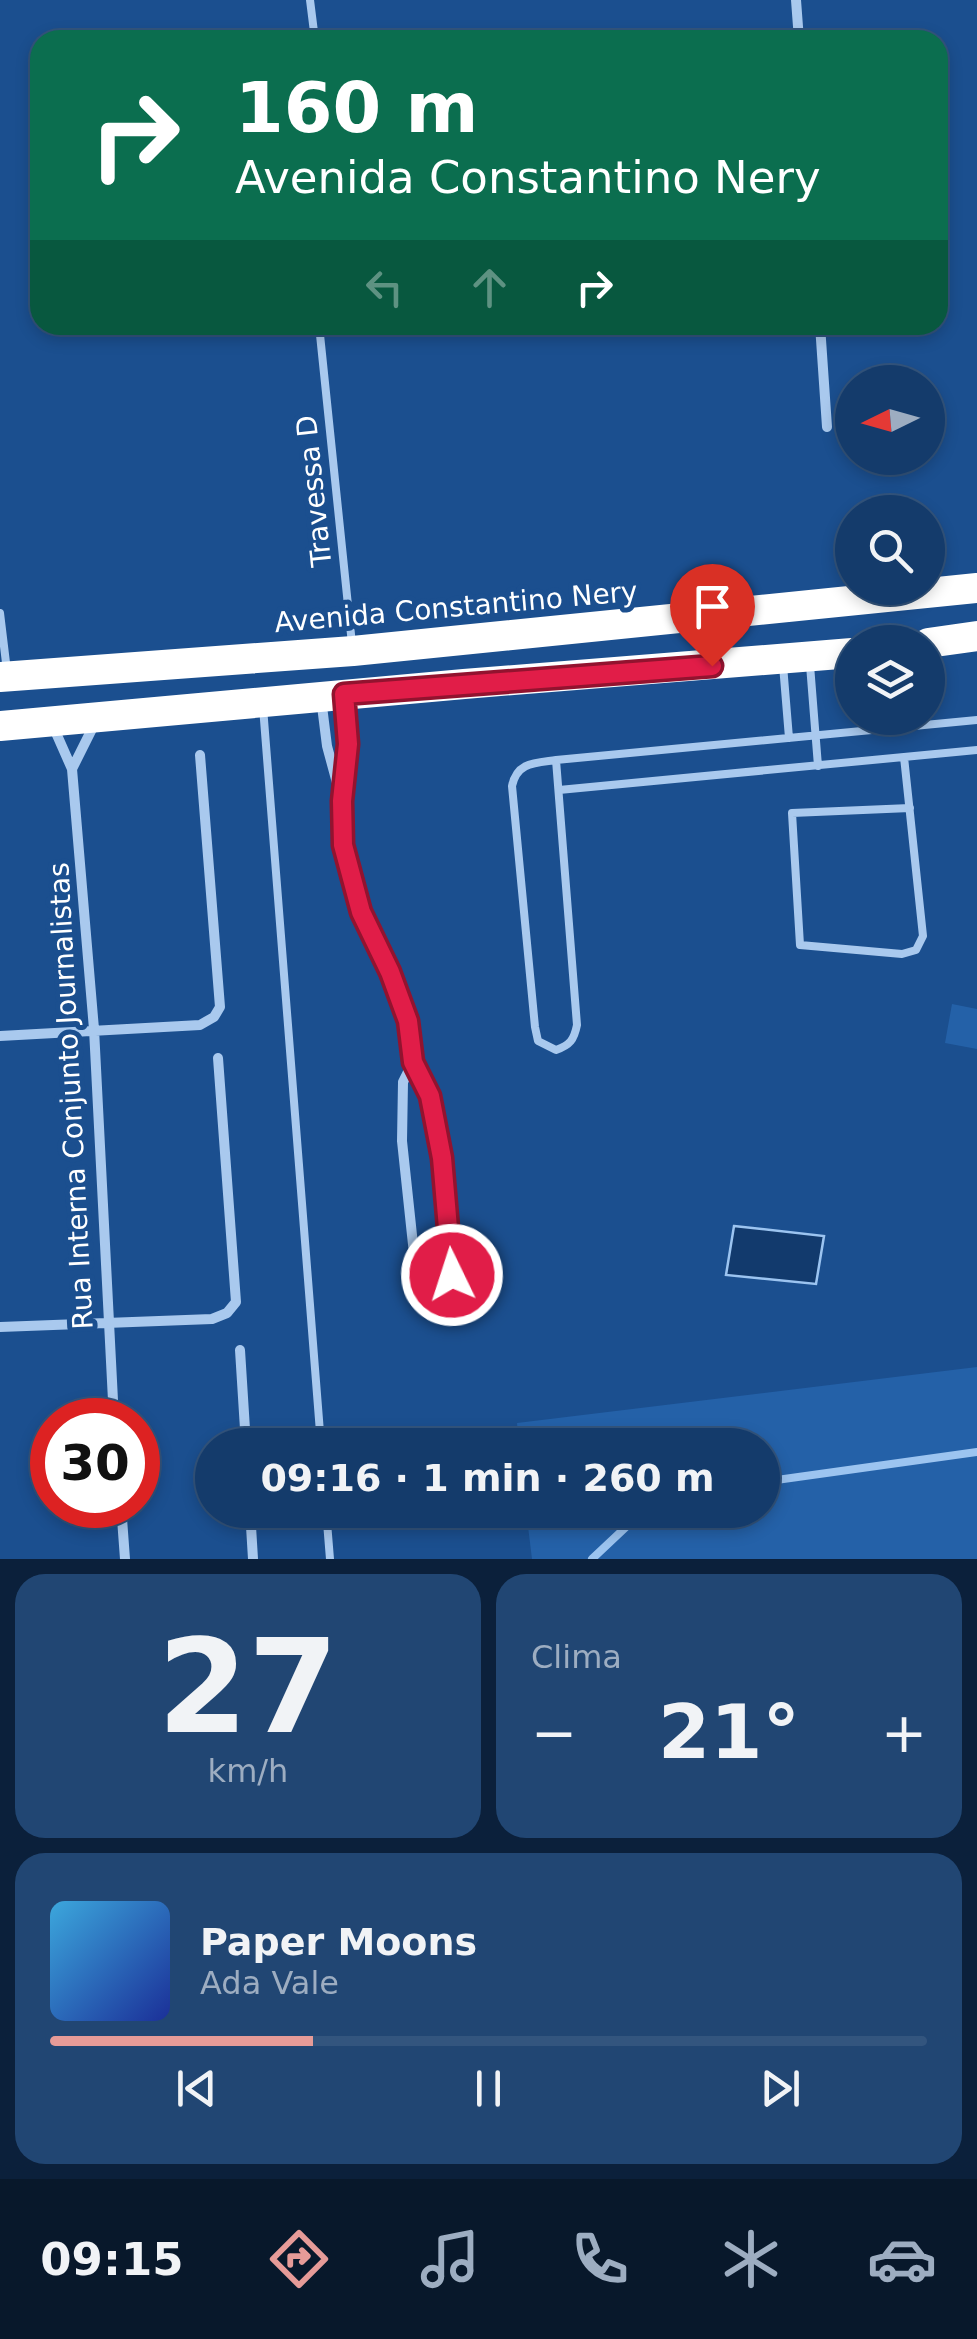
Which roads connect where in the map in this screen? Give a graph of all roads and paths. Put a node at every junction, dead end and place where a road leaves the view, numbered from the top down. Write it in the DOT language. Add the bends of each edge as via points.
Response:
graph roads {
  1 [pos="310,0"];
  2 [pos="796,0"];
  3 [pos="313,30"];
  4 [pos="798,30"];
  5 [pos="320,335"];
  6 [pos="821,335"];
  7 [pos="827,427"];
  8 [pos="977,588"];
  9 [pos="0,614"];
  10 [pos="977,636"];
  11 [pos="945,641"];
  12 [pos="353,652"];
  13 [pos="835,655"];
  14 [pos="796,660"];
  15 [pos="4,676"];
  16 [pos="332,696"];
  17 [pos="262,702"];
  18 [pos="97,718"];
  19 [pos="977,720"];
  20 [pos="51,722"];
  21 [pos="0,726"];
  22 [pos="816,735"];
  23 [pos="789,738"];
  24 [pos="977,750"];
  25 [pos="200,755"];
  26 [pos="904,757"];
  27 [pos="556,760"];
  28 [pos="818,766"];
  29 [pos="72,769"];
  30 [pos="558,790"];
  31 [pos="342,801"];
  32 [pos="910,808"];
  33 [pos="94,1029"];
  34 [pos="0,1036"];
  35 [pos="218,1058"];
  36 [pos="413,1062"];
  37 [pos="107,1324"];
  38 [pos="0,1327"];
  39 [pos="240,1350"];
  40 [pos="112,1398"];
  41 [pos="245,1428"];
  42 [pos="319,1428"];
  43 [pos="122,1528"];
  44 [pos="251,1528"];
  45 [pos="327,1528"];
  46 [pos="125,1559"];
  47 [pos="253,1559"];
  48 [pos="330,1559"];
  1 -- 3 [label="lane"];
  2 -- 4 [label="street"];
  5 -- 12 [label="lane, Travessa D"];
  6 -- 7 [label="street"];
  8 -- 12 [label="highway, Avenida Constantino Nery"];
  9 -- 15 [label="lane"];
  10 -- 11 [label="highway"];
  12 -- 15 [label="highway, Avenida Constantino Nery"];
  13 -- 14 [label="highway"];
  14 -- 16 [label="highway"];
  14 -- 22 [label="lane"];
  14 -- 23 [label="lane"];
  16 -- 17 [label="highway"];
  16 -- 31 [label="street" via="328,746"];
  16 -- 31 [label="street" via="348,744"];
  17 -- 18 [label="highway"];
  17 -- 42 [label="lane"];
  18 -- 20 [label="highway"];
  18 -- 29 [label="street"];
  19 -- 22 [label="lane"];
  20 -- 21 [label="highway"];
  20 -- 29 [label="street, Rua Interna Conjunto Journalistas"];
  22 -- 23 [label="lane"];
  22 -- 28 [label="lane"];
  23 -- 27 [label="lane"];
  24 -- 26 [label="lane"];
  25 -- 33 [label="street" via="220,1007 200,1025"];
  26 -- 28 [label="lane"];
  26 -- 32 [label="lane"];
  27 -- 30 [label="lane"];
  27 -- 30 [label="lane" via="523,766 512,786 535,1028 538,1041 556,1050 574,1038 576,1024"];
  28 -- 30 [label="lane"];
  29 -- 33 [label="street, Rua Interna Conjunto Journalistas"];
  31 -- 36 [label="street" via="343,845 361,912 408,1021"];
  32 -- 32 [label="lane" via="923,936 916,950 800,945 792,813"];
  33 -- 34 [label="street"];
  33 -- 37 [label="street, Rua Interna Conjunto Journalistas"];
  35 -- 37 [label="street" via="236,1302 212,1319"];
  36 -- 36 [label="street" via="403,1082 402,1142 410,1245 417,1282 429,1289 450,1282 448,1222 430,1096"];
  37 -- 38 [label="street"];
  37 -- 40 [label="street, Rua Interna Conjunto Journalistas"];
  39 -- 41 [label="street"];
  43 -- 46 [label="street"];
  44 -- 47 [label="street"];
  45 -- 48 [label="lane"];
}
